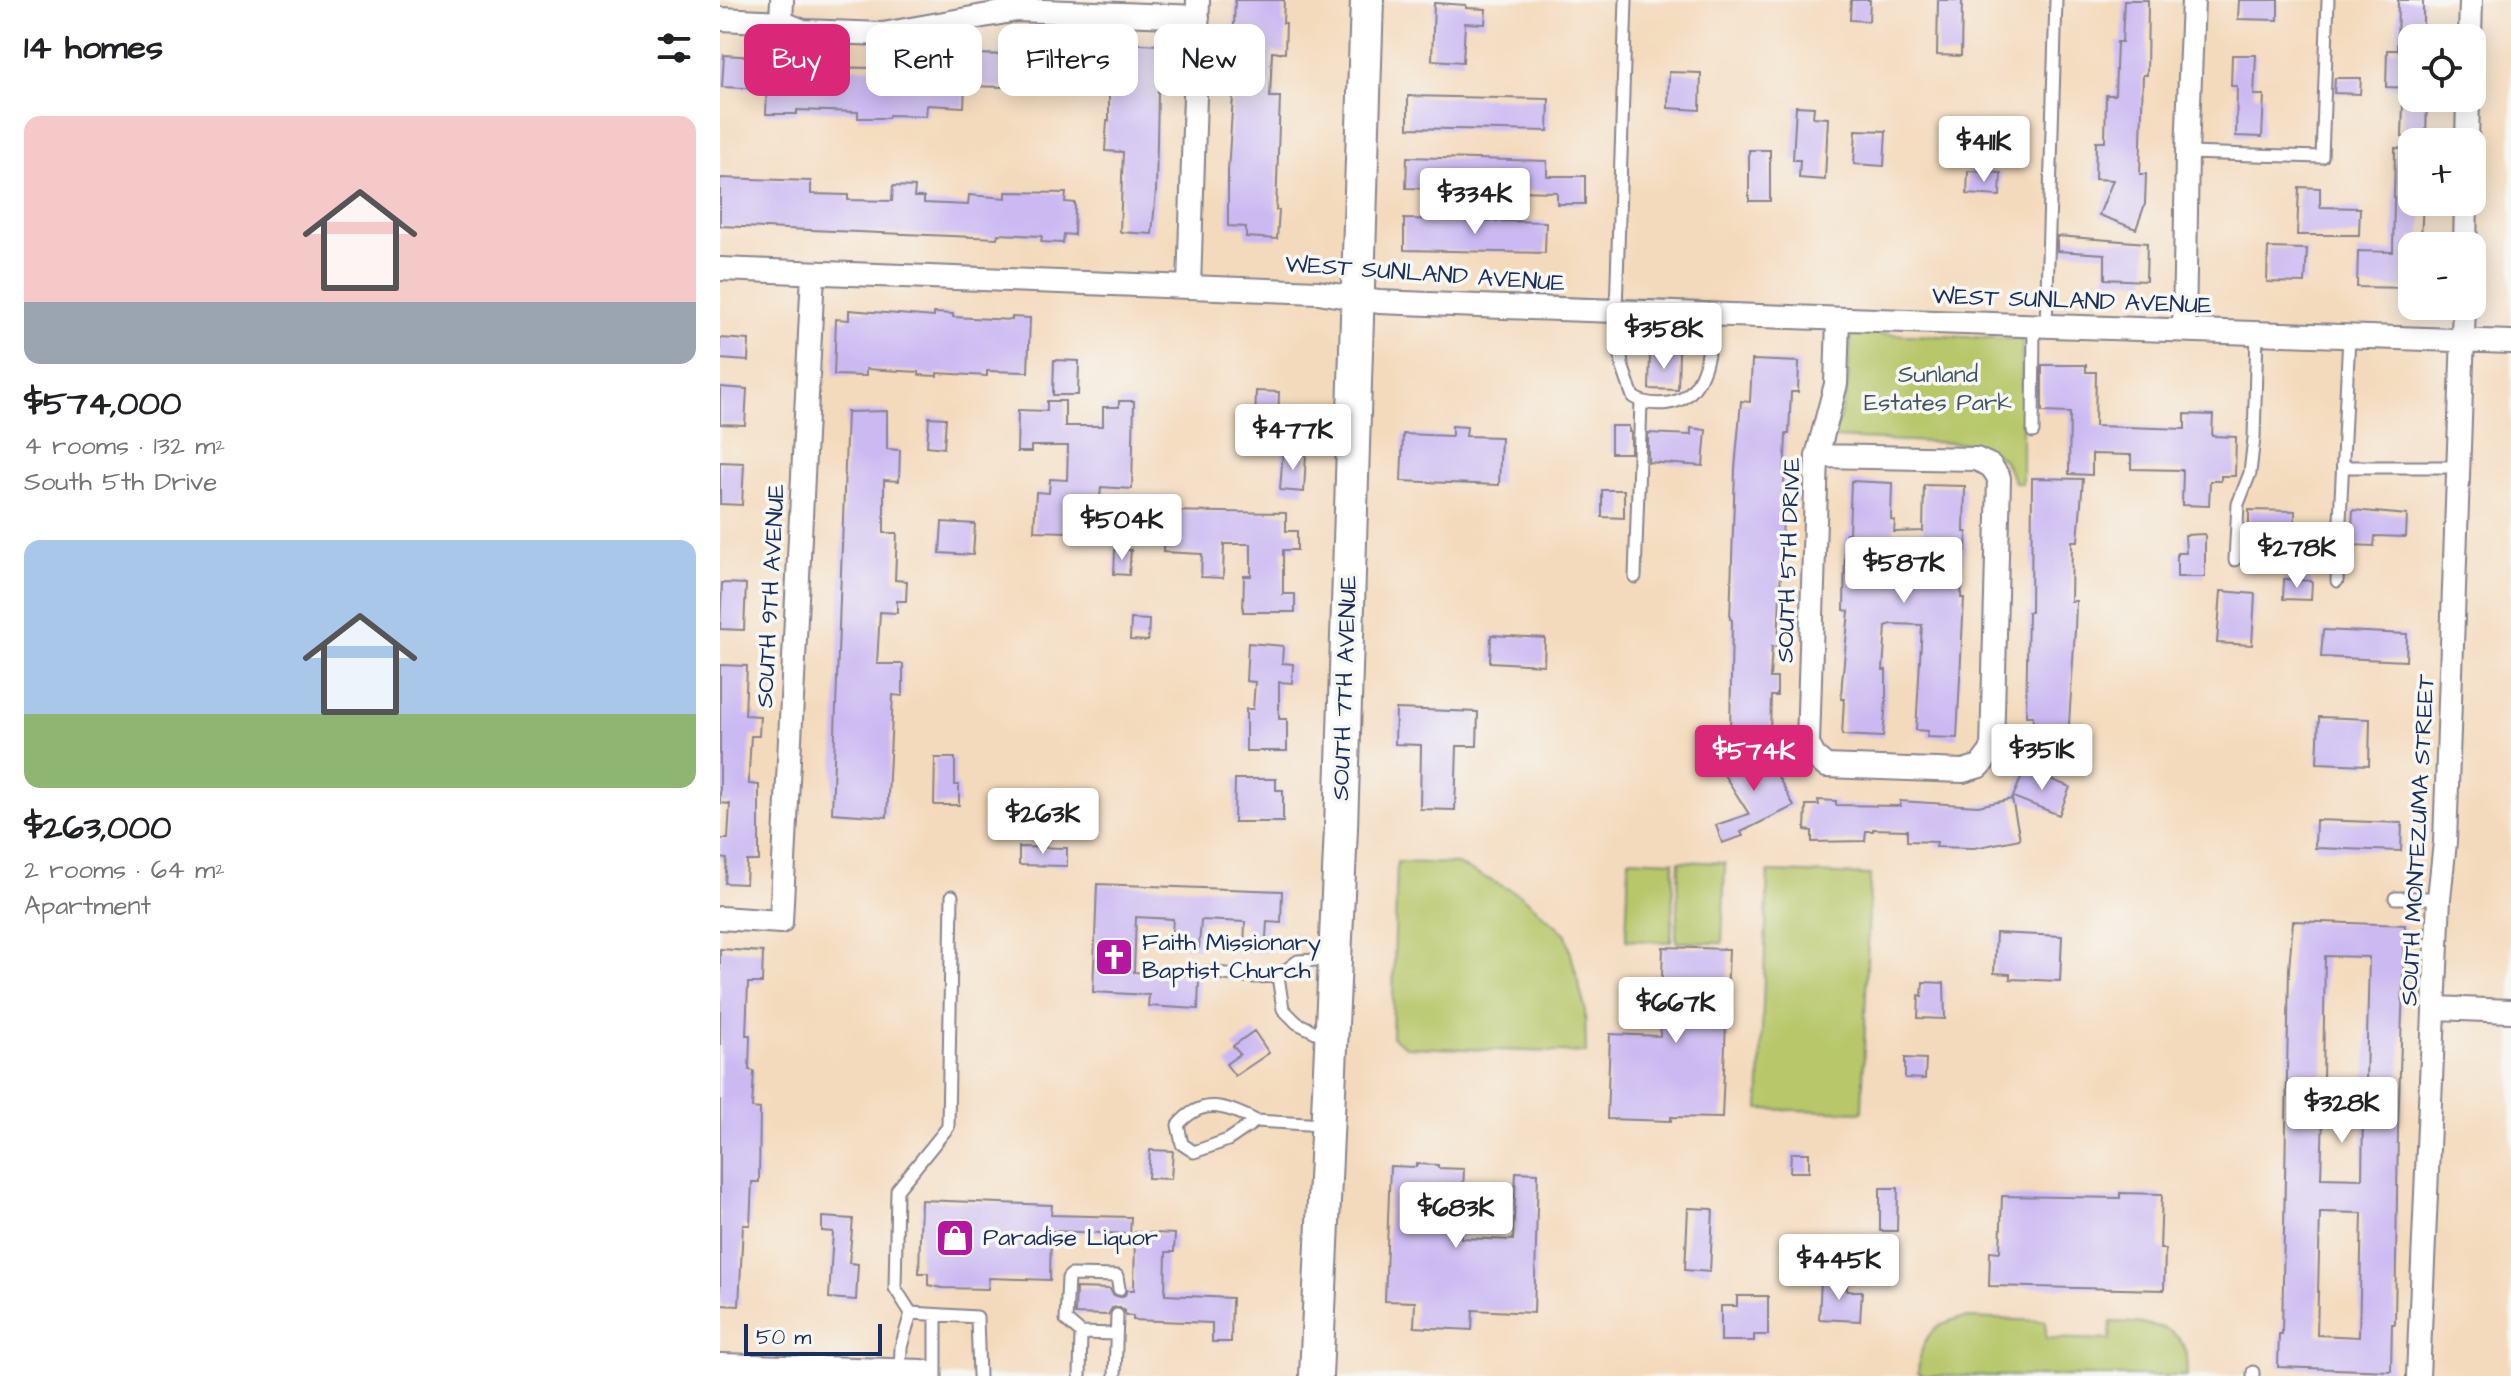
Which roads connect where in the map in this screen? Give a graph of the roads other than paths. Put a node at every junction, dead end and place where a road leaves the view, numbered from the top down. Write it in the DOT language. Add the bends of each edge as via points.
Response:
graph roads {
  1 [pos="1367,0"];
  2 [pos="1626,0"];
  3 [pos="2056,0"];
  4 [pos="2193,0"];
  5 [pos="2328,0"];
  6 [pos="2471,0"];
  7 [pos="1198,8"];
  8 [pos="782,11"];
  9 [pos="720,19"];
  10 [pos="2470,24"];
  11 [pos="2187,153"];
  12 [pos="720,269"];
  13 [pos="813,273"];
  14 [pos="1189,287"];
  15 [pos="1357,298"];
  16 [pos="1616,311"];
  17 [pos="1714,314"];
  18 [pos="1838,319"];
  19 [pos="2464,320"];
  20 [pos="2040,326"];
  21 [pos="2184,330"];
  22 [pos="2257,333"];
  23 [pos="2349,336"];
  24 [pos="2463,340"];
  25 [pos="2511,342"];
  26 [pos="1641,402"];
  27 [pos="2033,432"];
  28 [pos="1817,456"];
  29 [pos="2343,467"];
  30 [pos="2458,467"];
  31 [pos="2235,560"];
  32 [pos="1635,577"];
  33 [pos="2337,581"];
  34 [pos="952,896"];
  35 [pos="2395,898"];
  36 [pos="2439,898"];
  37 [pos="720,918"];
  38 [pos="1335,959"];
  39 [pos="1205,972"];
  40 [pos="1278,976"];
  41 [pos="2436,1008"];
  42 [pos="2511,1011"];
  43 [pos="1331,1039"];
  44 [pos="1256,1121"];
  45 [pos="1327,1126"];
  46 [pos="1119,1289"];
  47 [pos="911,1313"];
  48 [pos="936,1315"];
  49 [pos="1117,1315"];
  50 [pos="1081,1333"];
  51 [pos="1116,1334"];
  52 [pos="720,1370"];
  53 [pos="900,1375"];
  54 [pos="922,1376"];
  55 [pos="936,1376"];
  56 [pos="979,1376"];
  57 [pos="1080,1376"];
  58 [pos="1115,1376"];
  59 [pos="1316,1376"];
  60 [pos="2418,1376"];
  1 -- 15 [label="main road, SOUTH 7TH AVENUE"];
  2 -- 16 [label="lane"];
  3 -- 20 [label="lane"];
  4 -- 11 [label="street"];
  5 -- 11 [label="lane" via="2322,157"];
  6 -- 10 [label="street"];
  7 -- 8 [label="street" via="1017,10 883,34 803,31"];
  7 -- 14 [label="street"];
  8 -- 9 [label="street"];
  11 -- 21 [label="street"];
  12 -- 13 [label="street, WEST SUNLAND AVENUE"];
  13 -- 14 [label="street, WEST SUNLAND AVENUE"];
  13 -- 37 [label="street, SOUTH 9TH AVENUE" via="781,922"];
  14 -- 15 [label="street, WEST SUNLAND AVENUE"];
  15 -- 16 [label="street, WEST SUNLAND AVENUE"];
  15 -- 38 [label="main road, SOUTH 7TH AVENUE"];
  16 -- 17 [label="street, WEST SUNLAND AVENUE"];
  16 -- 26 [label="lane" via="1626,384"];
  17 -- 18 [label="street, WEST SUNLAND AVENUE"];
  17 -- 26 [label="lane" via="1694,390 1679,402"];
  18 -- 20 [label="street, WEST SUNLAND AVENUE"];
  18 -- 28 [label="street, SOUTH 5TH DRIVE" via="1836,384"];
  19 -- 24 [label="street, SOUTH MONTEZUMA STREET"];
  20 -- 21 [label="street, WEST SUNLAND AVENUE"];
  20 -- 27 [label="lane"];
  21 -- 22 [label="street, WEST SUNLAND AVENUE"];
  22 -- 23 [label="street, WEST SUNLAND AVENUE"];
  22 -- 31 [label="lane" via="2254,438 2250,473 2238,504"];
  23 -- 24 [label="street, WEST SUNLAND AVENUE"];
  23 -- 29 [label="lane"];
  24 -- 25 [label="street, WEST SUNLAND AVENUE"];
  24 -- 30 [label="street, SOUTH MONTEZUMA STREET"];
  26 -- 32 [label="lane"];
  28 -- 28 [label="street, SOUTH 5TH DRIVE" via="1976,459 1991,466 1999,478 1992,750 1980,766 1963,771 1826,766 1814,756 1808,744"];
  29 -- 30 [label="lane"];
  29 -- 33 [label="lane"];
  30 -- 36 [label="street, SOUTH MONTEZUMA STREET"];
  34 -- 47 [label="lane" via="948,1127 897,1190 895,1288"];
  35 -- 36 [label="lane"];
  36 -- 41 [label="street, SOUTH MONTEZUMA STREET"];
  38 -- 40 [label="lane" via="1298,961"];
  38 -- 43 [label="main road, SOUTH 7TH AVENUE"];
  39 -- 40 [label="lane"];
  40 -- 43 [label="lane" via="1283,1009 1297,1023"];
  41 -- 42 [label="street"];
  41 -- 60 [label="street, SOUTH MONTEZUMA STREET"];
  43 -- 45 [label="main road, SOUTH 7TH AVENUE"];
  44 -- 44 [label="lane" via="1227,1106 1202,1108 1178,1125 1182,1144 1194,1152 1228,1140"];
  44 -- 45 [label="lane"];
  45 -- 59 [label="main road, SOUTH 7TH AVENUE"];
  46 -- 50 [label="lane" via="1117,1276 1068,1278 1066,1320"];
  47 -- 48 [label="lane"];
  47 -- 53 [label="lane"];
  48 -- 55 [label="lane"];
  48 -- 56 [label="lane" via="977,1317"];
  49 -- 51 [label="lane"];
  50 -- 51 [label="lane"];
  50 -- 57 [label="lane"];
  51 -- 58 [label="lane"];
  52 -- 53 [label="main road"];
  53 -- 54 [label="main road"];
}
